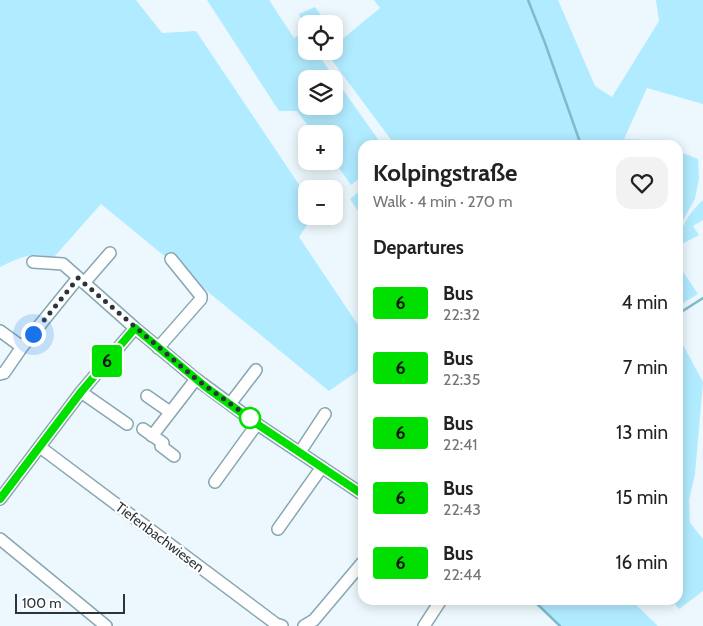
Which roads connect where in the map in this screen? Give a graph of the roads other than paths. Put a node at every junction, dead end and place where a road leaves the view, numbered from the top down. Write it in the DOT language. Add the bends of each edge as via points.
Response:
graph roads {
  1 [pos="110,253"];
  2 [pos="171,258"];
  3 [pos="33,262"];
  4 [pos="81,280"];
  5 [pos="135,328"];
  6 [pos="0,331"];
  7 [pos="22,347"];
  8 [pos="158,348"];
  9 [pos="256,370"];
  10 [pos="0,374"];
  11 [pos="196,379"];
  12 [pos="81,392"];
  13 [pos="147,396"];
  14 [pos="230,404"];
  15 [pos="170,412"];
  16 [pos="325,414"];
  17 [pos="127,424"];
  18 [pos="257,424"];
  19 [pos="40,447"];
  20 [pos="300,452"];
  21 [pos="174,456"];
  22 [pos="322,467"];
  23 [pos="215,482"];
  24 [pos="358,491"];
  25 [pos="0,499"];
  26 [pos="278,529"];
  27 [pos="0,539"];
  28 [pos="358,568"];
  29 [pos="438,605"];
  30 [pos="106,626"];
  31 [pos="282,626"];
  32 [pos="304,626"];
  33 [pos="424,626"];
  1 -- 4 [label="street"];
  2 -- 8 [label="street" via="201,298"];
  3 -- 4 [label="street" via="63,264"];
  4 -- 5 [label="street"];
  4 -- 7 [label="street"];
  5 -- 8 [label="street"];
  5 -- 12 [label="street"];
  6 -- 7 [label="street"];
  7 -- 10 [label="street"];
  8 -- 11 [label="street"];
  9 -- 14 [label="street"];
  11 -- 14 [label="street"];
  11 -- 15 [label="street"];
  12 -- 17 [label="street"];
  12 -- 19 [label="street"];
  13 -- 15 [label="street"];
  14 -- 18 [label="street"];
  15 -- 21 [label="street" via="147,432"];
  16 -- 20 [label="street"];
  18 -- 20 [label="street"];
  18 -- 23 [label="street"];
  19 -- 25 [label="street"];
  19 -- 31 [label="street, Tiefenbachwiesen"];
  20 -- 22 [label="street"];
  22 -- 24 [label="street"];
  22 -- 26 [label="street"];
  27 -- 30 [label="street"];
  28 -- 32 [label="street" via="314,620"];
  29 -- 33 [label="street"];
}
